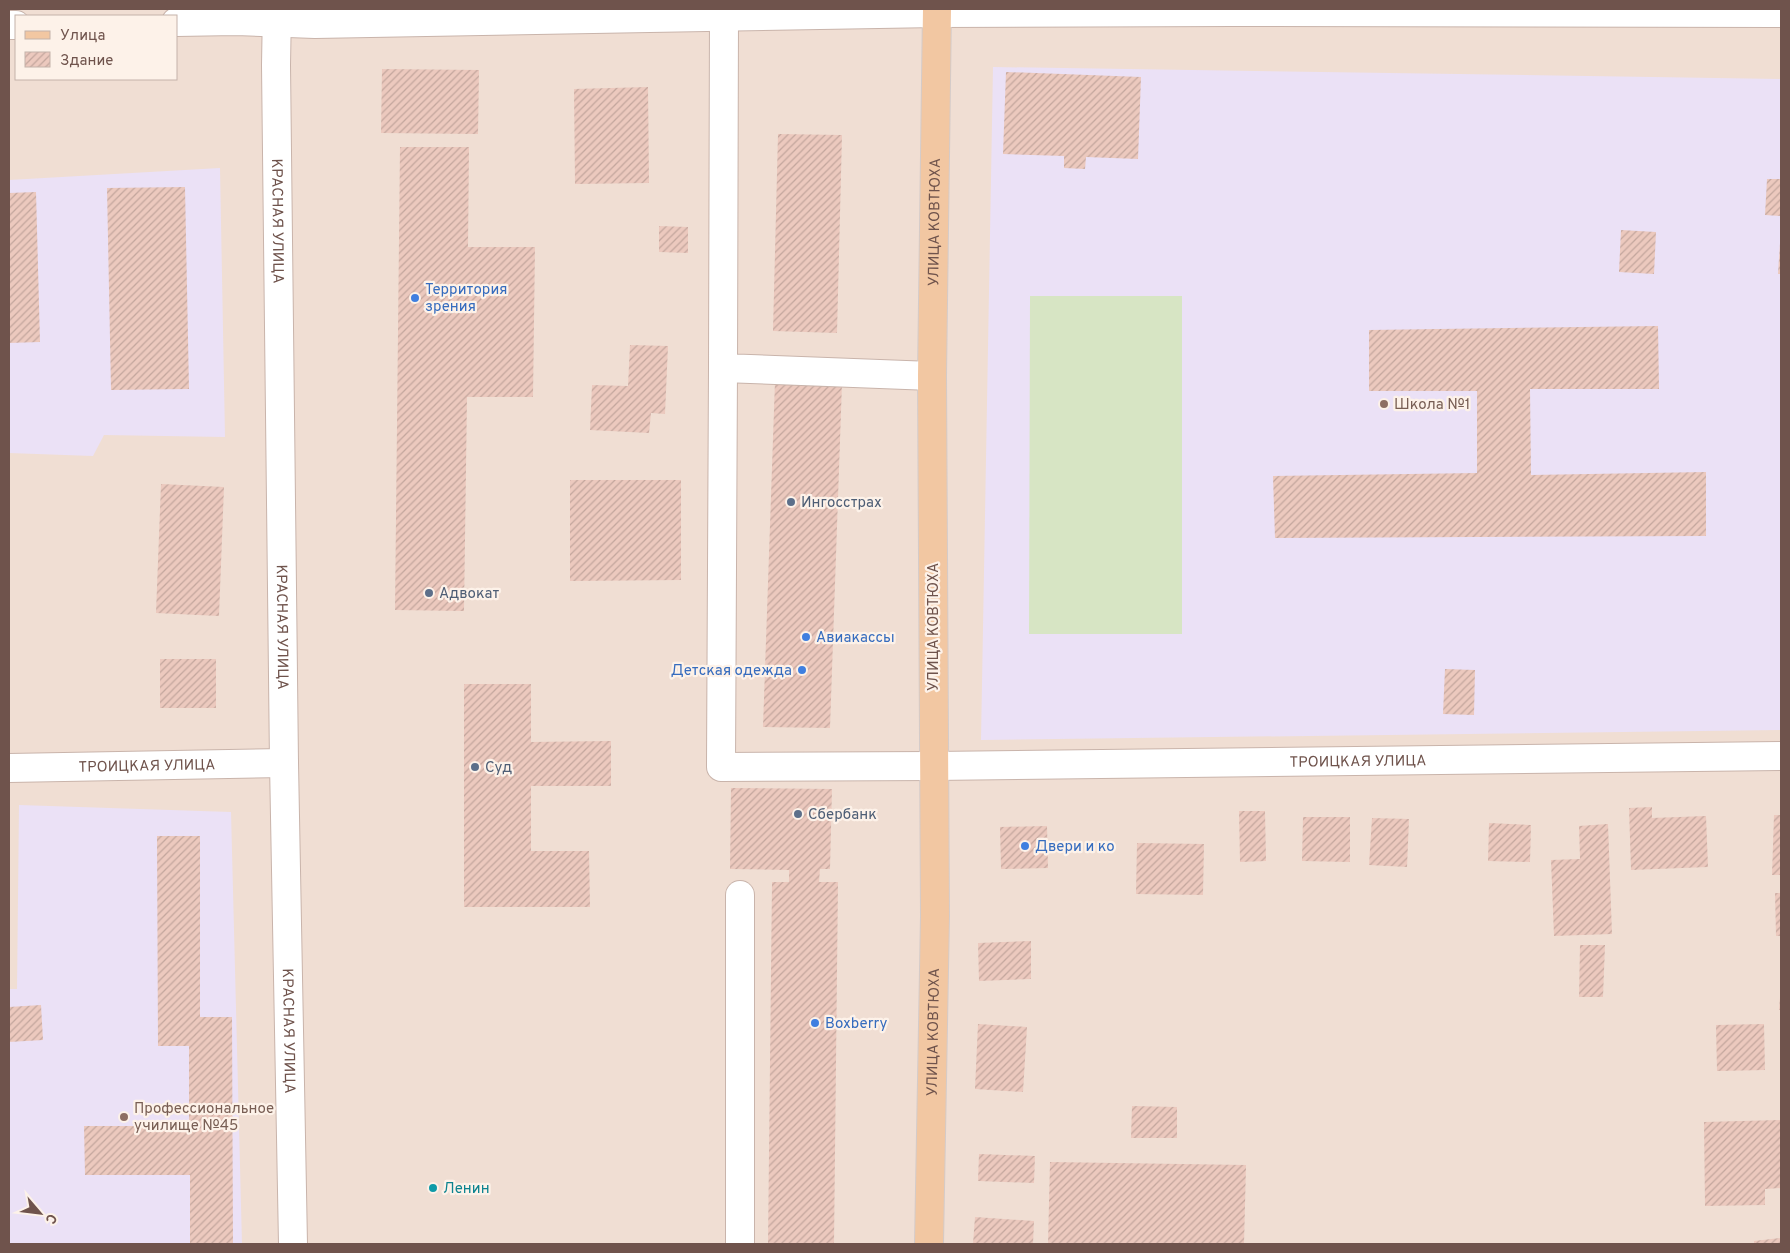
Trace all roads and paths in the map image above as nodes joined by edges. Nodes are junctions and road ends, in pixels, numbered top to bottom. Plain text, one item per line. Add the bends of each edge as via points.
1 (937, 11) edge
2 (589, 13) edge
3 (1781, 13) edge
4 (277, 16) edge
5 (724, 16) junction
6 (178, 22) edge
7 (723, 368) junction
8 (932, 376) junction
9 (1781, 756) edge
10 (284, 762) junction
11 (934, 766) junction
12 (9, 768) edge
13 (740, 895) dead end
14 (293, 1244) edge
15 (740, 1244) edge
16 (929, 1244) edge

1 - 3 street
1 - 5 street
1 - 8 main road, УЛИЦА КОВТЮХА
2 - 4 street
2 - 5 street
4 - 6 street via 236,22
4 - 10 street, КРАСНАЯ УЛИЦА
5 - 7 street
7 - 8 street
7 - 11 street, ТРОИЦКАЯ УЛИЦА via 721,767
8 - 11 main road, УЛИЦА КОВТЮХА
9 - 11 street, ТРОИЦКАЯ УЛИЦА
10 - 12 street, ТРОИЦКАЯ УЛИЦА
10 - 14 street, КРАСНАЯ УЛИЦА
11 - 16 main road, УЛИЦА КОВТЮХА via 935,916
13 - 15 street

